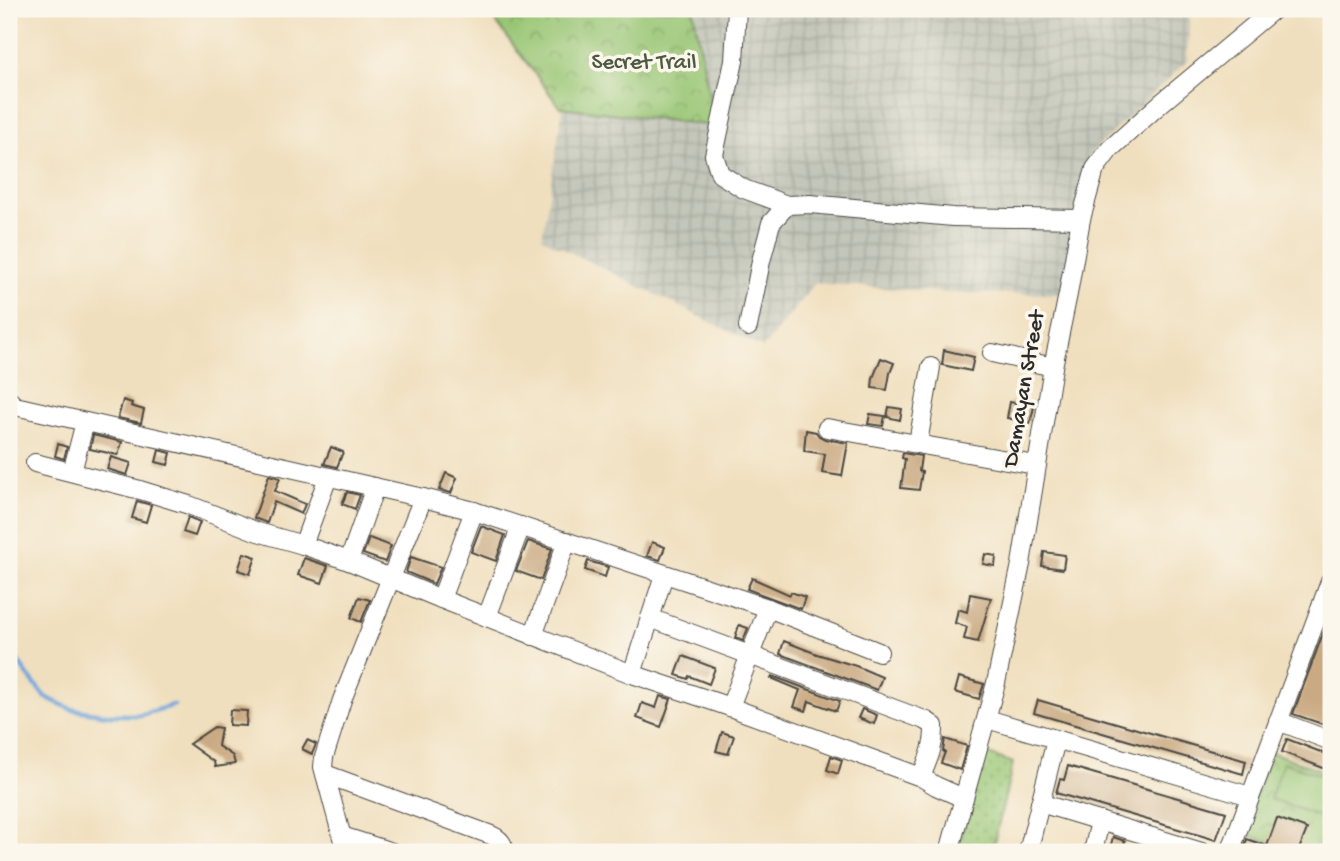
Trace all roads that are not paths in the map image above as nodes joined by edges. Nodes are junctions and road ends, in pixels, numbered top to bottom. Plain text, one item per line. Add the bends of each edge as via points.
1 (737, 9) edge
2 (1274, 9) edge
3 (788, 205) junction
4 (1081, 219) junction
5 (748, 327) dead end
6 (992, 353) dead end
7 (931, 367) dead end
8 (1052, 367) junction
9 (9, 400) edge
10 (85, 422) junction
11 (827, 428) dead end
12 (918, 443) junction
13 (35, 463) dead end
14 (1035, 465) junction
15 (72, 472) junction
16 (328, 477) junction
17 (375, 488) junction
18 (423, 498) junction
19 (474, 511) junction
20 (521, 526) junction
21 (567, 541) junction
22 (303, 545) junction
23 (349, 561) junction
24 (664, 575) junction
25 (390, 578) junction
26 (1331, 579) edge
27 (441, 599) junction
28 (768, 608) junction
29 (488, 617) junction
30 (650, 618) junction
31 (533, 636) junction
32 (879, 652) dead end
33 (751, 655) junction
34 (632, 674) junction
35 (730, 708) junction
36 (987, 719) junction
37 (1278, 721) junction
38 (1056, 740) junction
39 (1331, 741) edge
40 (326, 774) junction
41 (921, 777) junction
42 (1250, 796) junction
43 (963, 798) junction
44 (1040, 803) junction
45 (1100, 821) junction
46 (344, 844) edge
47 (1158, 846) edge
48 (392, 852) edge
49 (505, 852) edge
50 (949, 852) edge
51 (1028, 852) edge
52 (1093, 852) edge
53 (1202, 852) edge
54 (1230, 852) edge

1 - 3 street via 734,61 714,155 720,174 744,189
2 - 4 street, Damayan Street via 1110,149 1095,169
3 - 4 street via 953,217
3 - 5 street via 771,223
4 - 8 street, Damayan Street
6 - 8 street
7 - 12 street
8 - 14 street, Damayan Street
9 - 10 street via 15,406
10 - 15 street
10 - 16 street
11 - 12 street
12 - 14 street
13 - 15 street
14 - 36 street, Damayan Street via 1021,564
15 - 22 street via 189,505
16 - 17 street
16 - 22 street
17 - 18 street
17 - 23 street
18 - 19 street
18 - 25 street
19 - 20 street
19 - 27 street
20 - 21 street
20 - 29 street
21 - 24 street
21 - 31 street
22 - 23 street
23 - 25 street
24 - 28 street
24 - 30 street
25 - 27 street
25 - 40 street via 338,711 324,757
26 - 37 street
27 - 29 street
28 - 32 street
28 - 33 street
29 - 31 street
30 - 33 street
30 - 34 street
31 - 34 street
33 - 35 street
33 - 41 street via 934,726 934,747
34 - 35 street
35 - 41 street
36 - 38 street
36 - 43 street, Damayan Street
37 - 39 street
37 - 42 street
38 - 42 street
38 - 44 street
40 - 46 street
40 - 49 street via 491,835 499,839
41 - 43 street
42 - 54 street
43 - 50 street, Damayan Street
44 - 45 street
44 - 51 street
45 - 47 street
45 - 52 street
46 - 48 street
47 - 53 street

